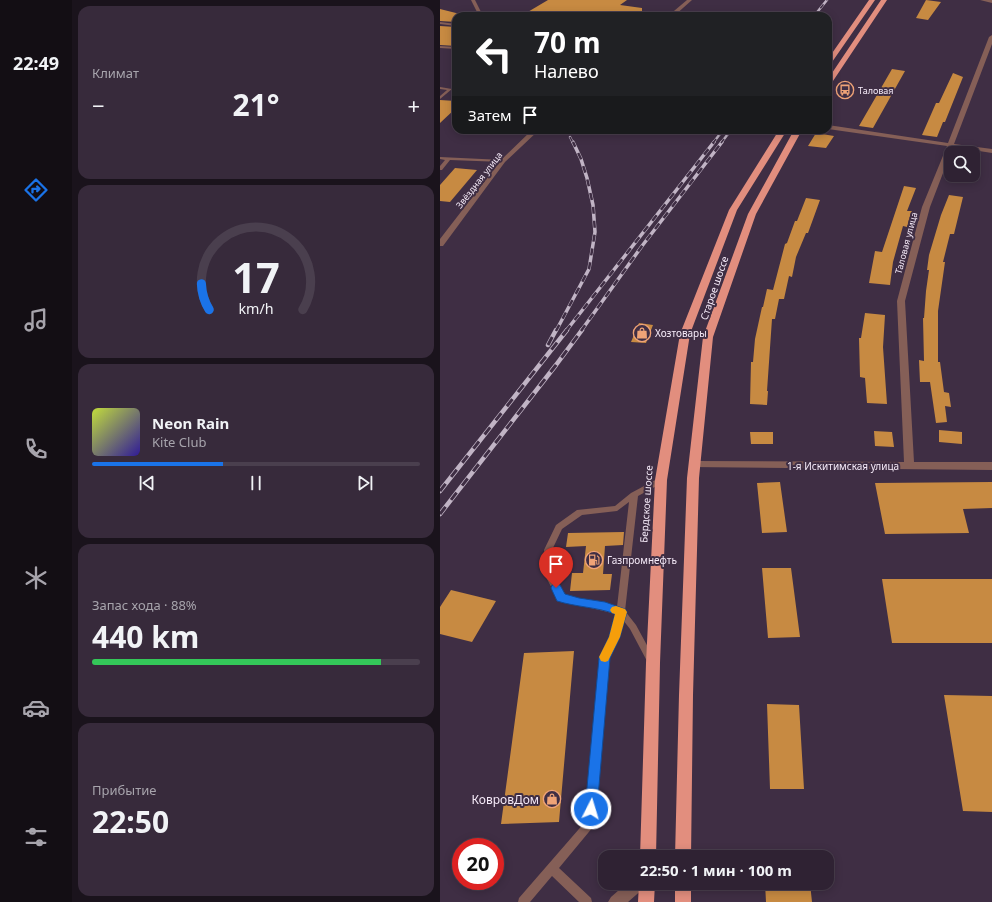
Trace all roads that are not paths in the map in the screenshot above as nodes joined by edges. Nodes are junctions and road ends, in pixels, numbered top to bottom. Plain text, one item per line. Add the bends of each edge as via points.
1 (472, 0) edge
2 (690, 0) edge
3 (872, 0) edge
4 (884, 0) edge
5 (983, 0) edge
6 (992, 1) edge
7 (479, 12) edge
8 (676, 12) edge
9 (440, 23) edge
10 (452, 24) edge
11 (992, 37) edge
12 (440, 47) edge
13 (452, 48) edge
14 (832, 58) edge
15 (832, 78) edge
16 (440, 88) edge
17 (440, 98) edge
18 (832, 128) edge
19 (532, 134) edge
20 (780, 134) edge
21 (796, 134) edge
22 (952, 144) junction
23 (992, 151) edge
24 (440, 158) edge
25 (449, 158) junction
26 (503, 161) junction
27 (440, 169) edge
28 (440, 244) edge
29 (694, 465) junction
30 (909, 466) junction
31 (992, 466) edge
32 (661, 480) junction
33 (634, 495) junction
34 (621, 612) junction
35 (653, 663) junction
36 (648, 850) edge
37 (683, 850) edge
38 (552, 868) junction
39 (631, 890) edge
40 (647, 890) edge
41 (683, 890) edge
42 (523, 902) edge
43 (587, 902) edge
44 (616, 902) edge
45 (646, 902) edge
46 (683, 902) edge

1 - 7 lane
2 - 8 street
3 - 14 highway
4 - 15 highway
5 - 6 street
9 - 10 lane
11 - 22 street, Таловая улица
12 - 13 lane
16 - 17 lane via 450,89
18 - 22 street
19 - 26 street, Звёздная улица
20 - 32 highway, Бердское шоссе via 733,210 685,334
21 - 29 highway, Старое шоссе via 752,214 708,337
22 - 23 street
22 - 30 street, Таловая улица via 926,207 901,301
24 - 25 lane
25 - 26 lane
25 - 27 lane
26 - 28 street, Звёздная улица
29 - 30 street, 1-я Искитимская улица
29 - 37 highway
30 - 31 street, 1-я Искитимская улица
32 - 33 lane
32 - 35 highway, Бердское шоссе
33 - 34 lane
33 - 34 lane via 617,508 580,512 559,527 548,550 551,579 561,598 605,606
34 - 35 lane via 633,627
34 - 38 lane via 614,637 604,658 590,824
35 - 36 highway, Бердское шоссе
38 - 42 lane
38 - 43 lane
39 - 44 street
40 - 45 highway
41 - 46 highway

